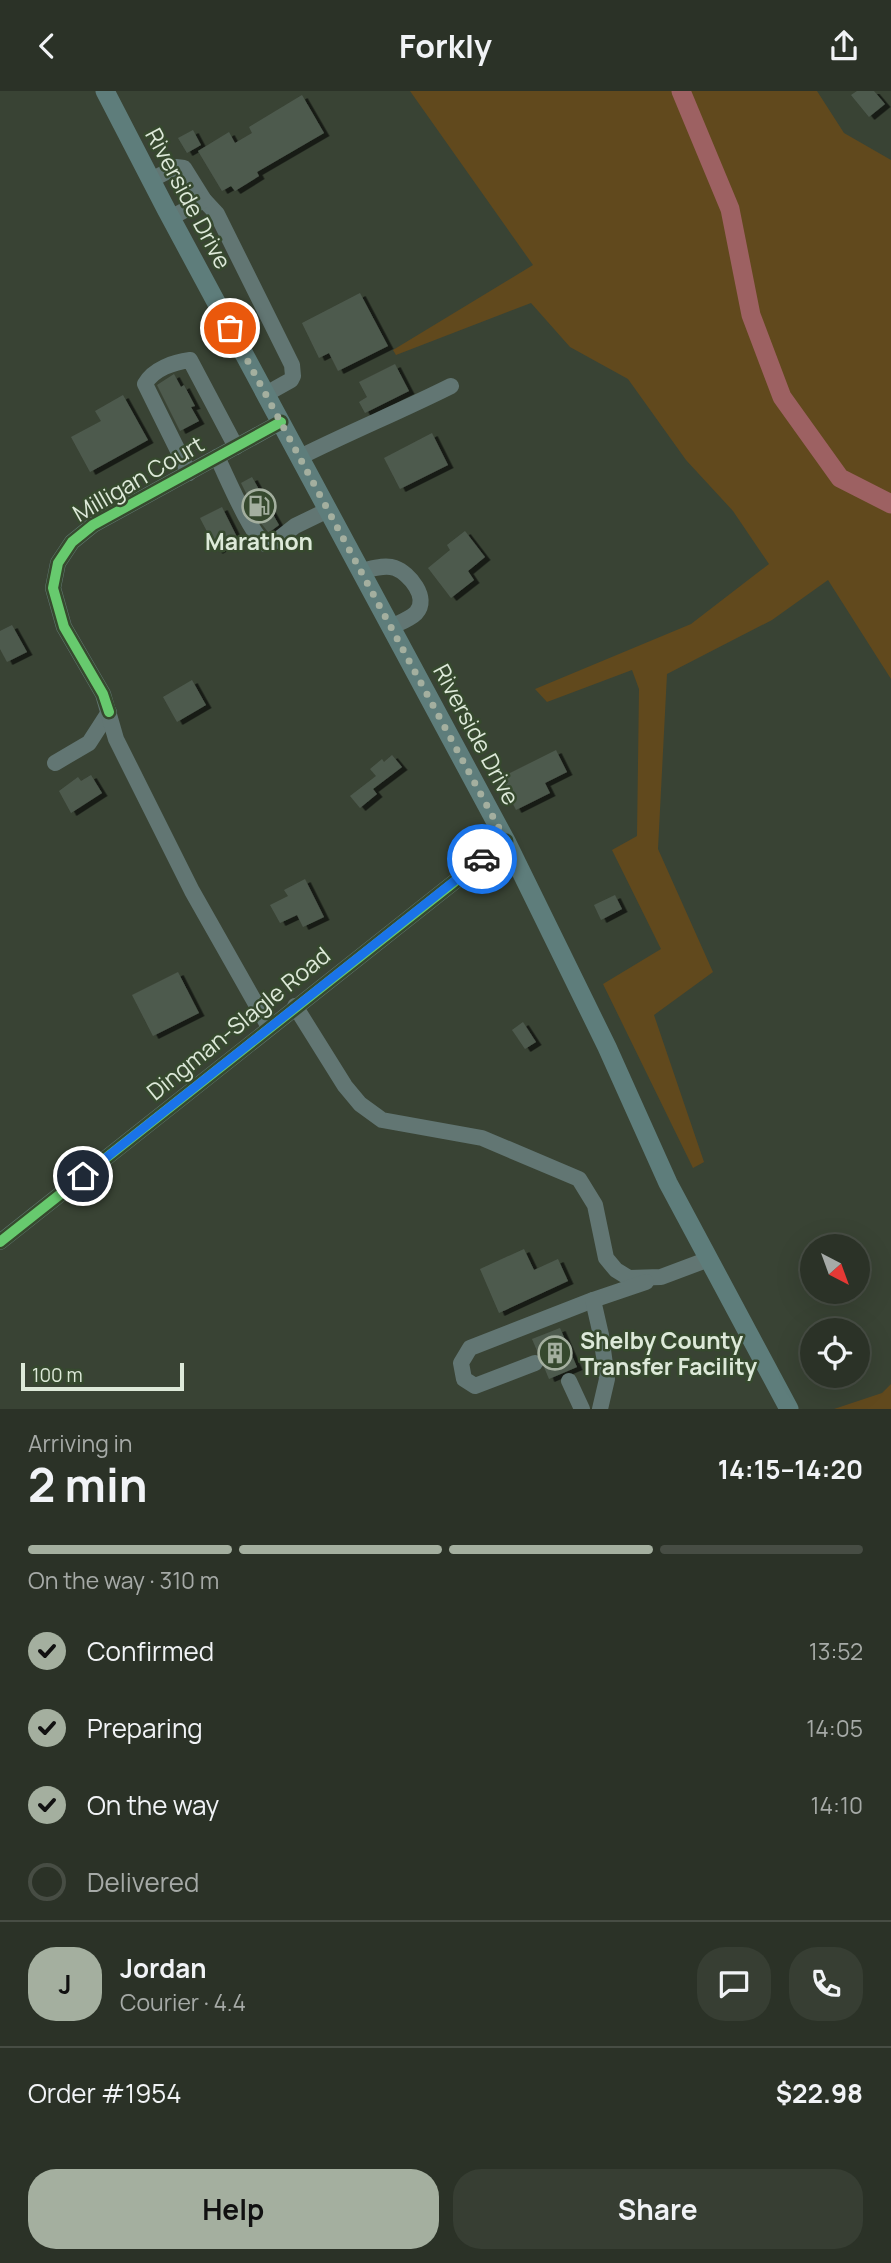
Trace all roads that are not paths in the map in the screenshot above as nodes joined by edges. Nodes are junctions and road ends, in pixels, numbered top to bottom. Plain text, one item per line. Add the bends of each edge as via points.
1 (105, 91) edge
2 (151, 180) junction
3 (204, 199) junction
4 (170, 218) junction
5 (451, 386) dead end
6 (265, 394) junction
7 (281, 422) junction
8 (236, 447) junction
9 (217, 457) junction
10 (299, 457) junction
11 (189, 473) junction
12 (328, 510) junction
13 (361, 571) junction
14 (391, 627) junction
15 (109, 712) junction
16 (55, 763) dead end
17 (506, 841) junction
18 (295, 1006) junction
19 (269, 1027) junction
20 (0, 1242) edge
21 (709, 1259) junction
22 (662, 1277) junction
23 (593, 1300) junction
24 (534, 1363) dead end
25 (569, 1381) dead end
26 (582, 1409) edge
27 (600, 1409) edge
28 (789, 1409) edge

1 - 2 main road, Riverside Drive
2 - 3 street via 180,166
2 - 4 main road, Riverside Drive
3 - 4 street
3 - 6 street via 217,214 292,365 291,380
4 - 6 main road, Riverside Drive
5 - 10 street
6 - 7 main road, Riverside Drive
7 - 8 street, Milligan Court
7 - 10 main road, Riverside Drive
8 - 9 street, Milligan Court
8 - 11 street via 190,360 159,370 145,384
9 - 11 street, Milligan Court
9 - 12 street via 265,544
10 - 12 main road, Riverside Drive
11 - 15 street, Milligan Court via 93,525 72,542 58,563 53,588 64,627
12 - 13 main road, Riverside Drive
13 - 14 main road, Riverside Drive
13 - 14 street via 395,568 421,594 415,613
14 - 17 main road, Riverside Drive
15 - 16 street via 89,743
15 - 19 street, Milligan Court via 116,739 192,891
17 - 18 street, Dingman-Slagle Road
17 - 21 main road, Riverside Drive via 668,1183
18 - 19 street, Dingman-Slagle Road
18 - 22 street via 360,1104 382,1120 482,1138 579,1179 594,1205 606,1258 616,1270 629,1277
19 - 20 street, Dingman-Slagle Road
21 - 22 street
21 - 28 main road, Riverside Drive
22 - 23 street
23 - 24 street via 470,1348 461,1363 464,1379 475,1386
23 - 27 street via 607,1378
25 - 26 street

